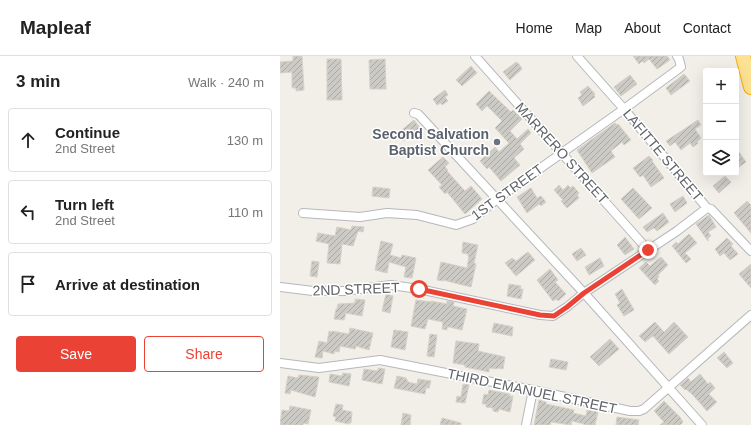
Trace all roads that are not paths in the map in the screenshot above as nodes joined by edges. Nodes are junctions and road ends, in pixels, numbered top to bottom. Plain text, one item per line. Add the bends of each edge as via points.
1 (475, 56) edge
2 (577, 56) edge
3 (676, 56) edge
4 (743, 56) edge
5 (747, 56) edge
6 (751, 65) edge
7 (751, 88) edge
8 (624, 109) junction
9 (414, 113) dead end
10 (562, 153) junction
11 (497, 199) junction
12 (707, 208) junction
13 (304, 213) dead end
14 (648, 250) junction
15 (751, 251) edge
16 (280, 288) edge
17 (584, 293) junction
18 (751, 314) edge
19 (280, 363) edge
20 (668, 387) junction
21 (533, 390) junction
22 (526, 425) edge
23 (702, 425) edge

1 - 10 street, MARRERO STREET
2 - 8 street, LAFITTE STREET
3 - 8 street, 1ST STREET via 682,67
4 - 7 highway
5 - 6 highway
8 - 10 street, 1ST STREET
8 - 12 street, LAFITTE STREET
9 - 11 street via 418,114
10 - 11 street, 1ST STREET
10 - 14 street, MARRERO STREET
11 - 13 street, 1ST STREET via 473,219 456,225 417,215 387,213 360,217
11 - 17 street
12 - 14 street, 2ND STREET
12 - 15 street, LAFITTE STREET via 711,209
14 - 17 street, 2ND STREET
16 - 17 street, 2ND STREET via 344,291 391,285 554,316
17 - 20 street
18 - 20 street, THIRD EMANUEL STREET
19 - 21 street, THIRD EMANUEL STREET via 319,368 380,360
20 - 21 street, THIRD EMANUEL STREET via 639,411
20 - 23 street
21 - 22 street

